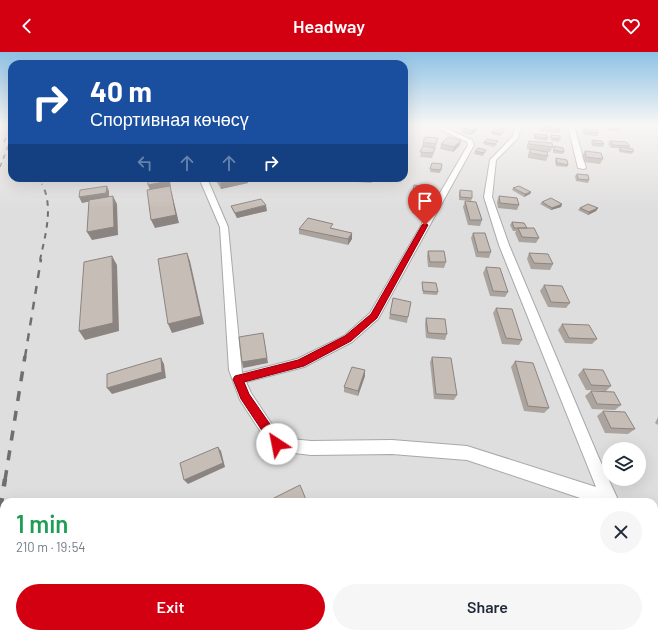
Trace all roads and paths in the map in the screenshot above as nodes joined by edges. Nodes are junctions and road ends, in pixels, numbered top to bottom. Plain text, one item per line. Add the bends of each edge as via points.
1 (466, 153) edge
2 (500, 153) edge
3 (578, 153) edge
4 (582, 168) dead end
5 (205, 182) edge
6 (238, 379) junction
7 (602, 498) edge
8 (610, 498) edge

1 - 6 street via 374,316 348,339 300,363
2 - 8 street via 493,160 488,197 504,245
3 - 4 street
5 - 6 street via 224,227 235,370
6 - 7 street via 245,396 277,444 312,448 392,447 467,453

